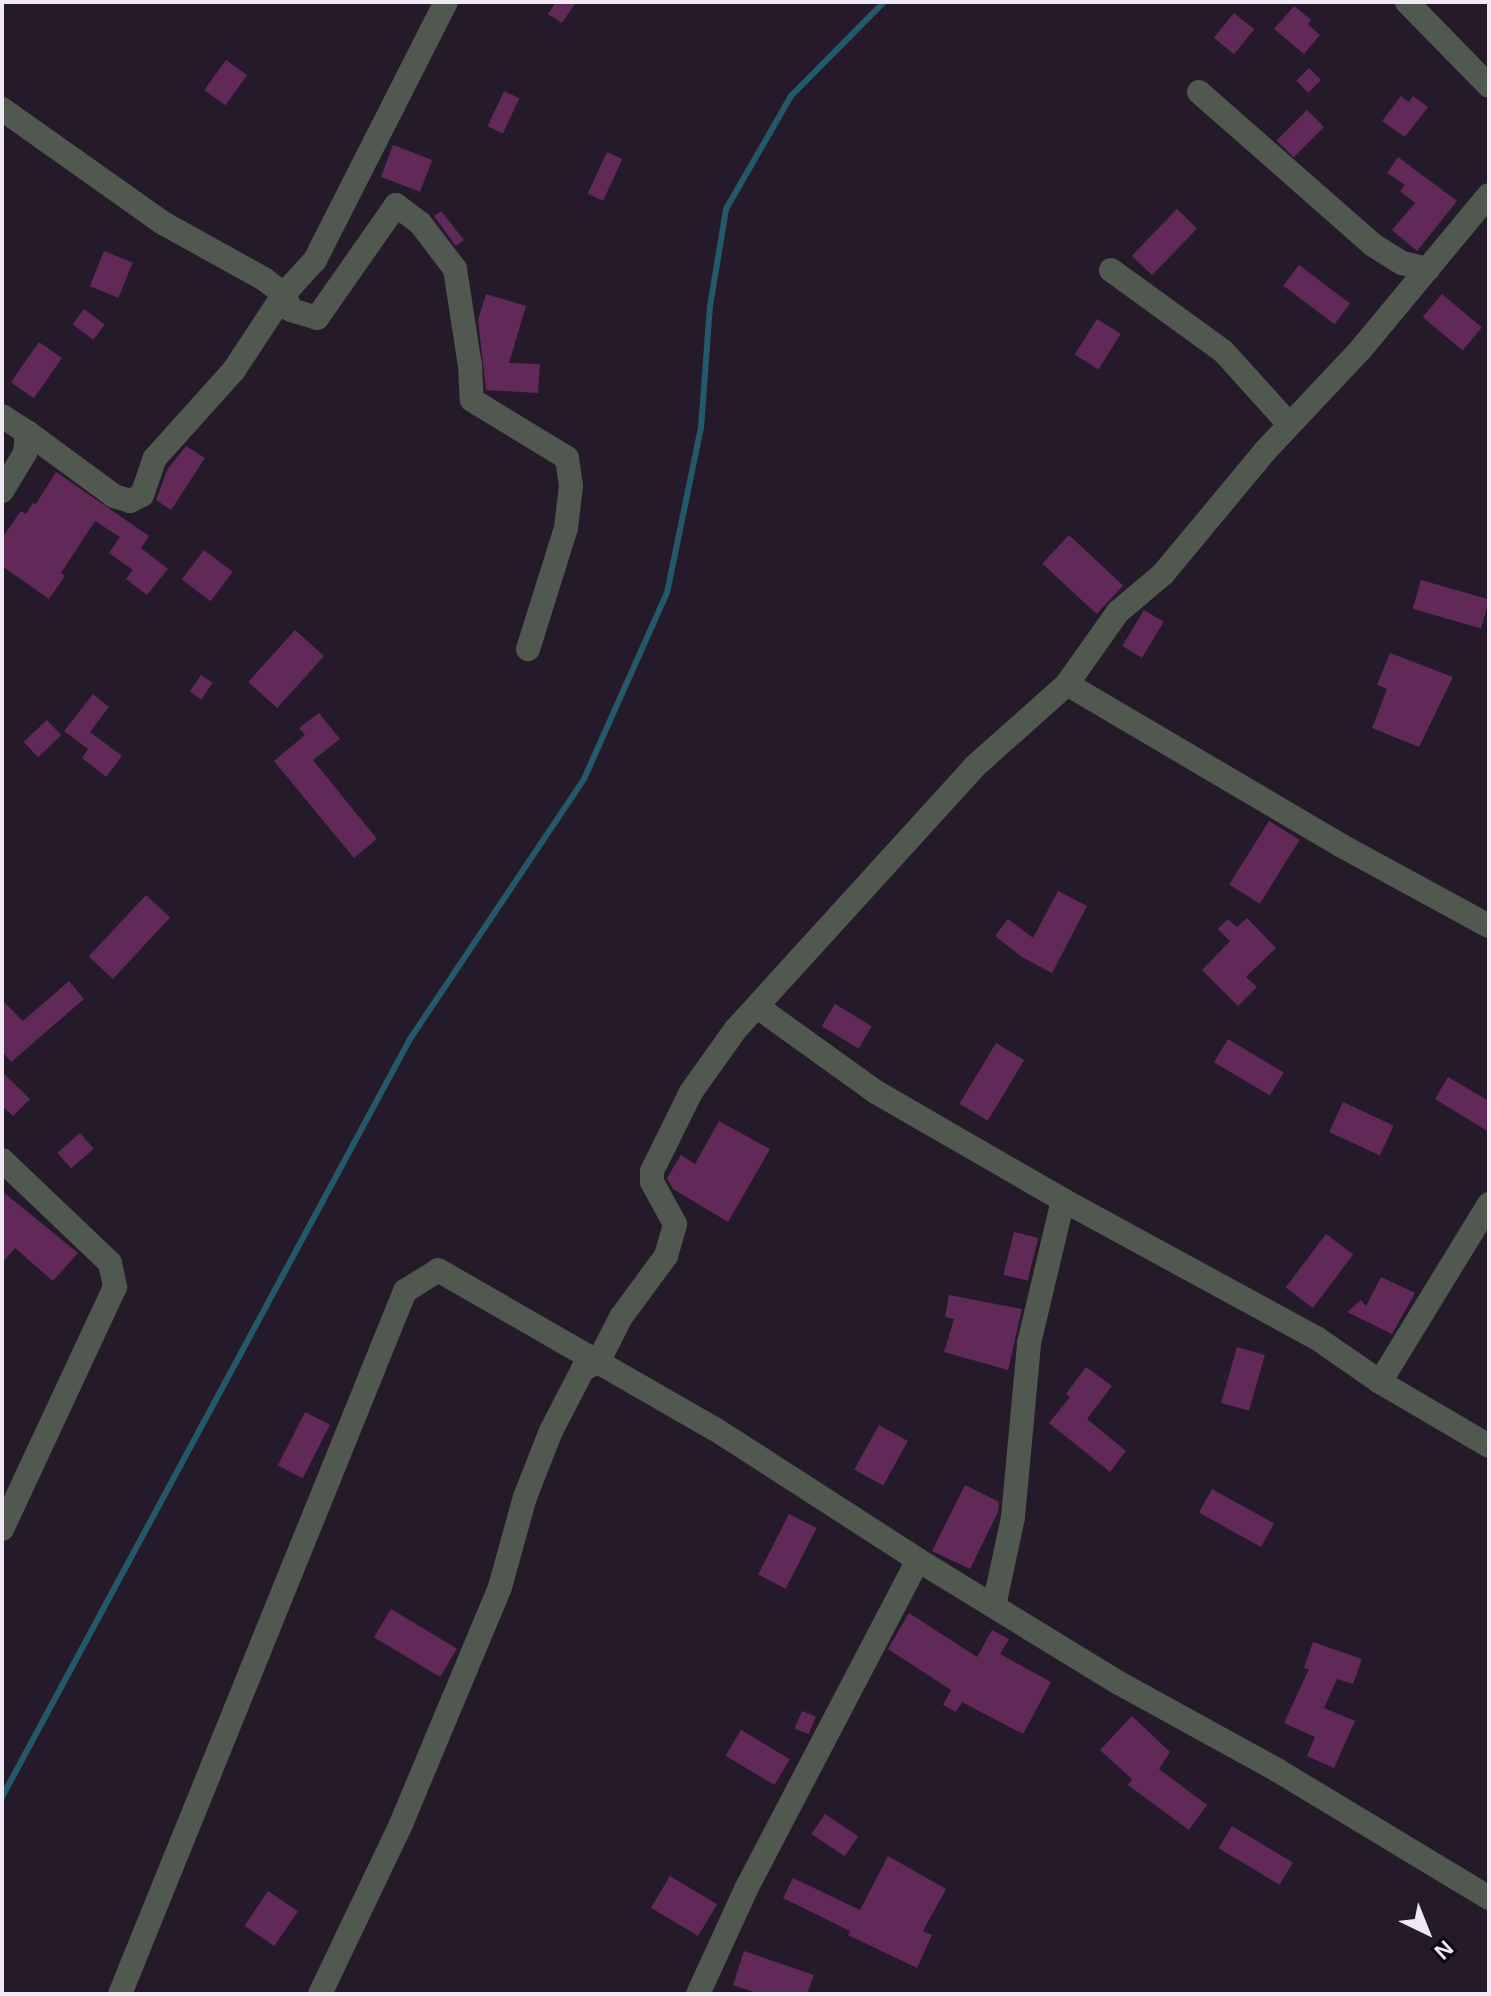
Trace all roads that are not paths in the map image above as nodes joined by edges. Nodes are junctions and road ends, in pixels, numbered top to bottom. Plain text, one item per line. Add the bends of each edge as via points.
1 (446, 2) edge
2 (1407, 2) edge
3 (1489, 86) edge
4 (1199, 92) dead end
5 (2, 109) edge
6 (1489, 195) edge
7 (1428, 269) junction
8 (1111, 270) dead end
9 (284, 294) junction
10 (2, 416) edge
11 (1289, 424) junction
12 (27, 432) junction
13 (2, 491) edge
14 (528, 649) dead end
15 (1067, 684) junction
16 (1489, 926) edge
17 (759, 1008) junction
18 (2, 1160) edge
19 (1063, 1200) junction
20 (1489, 1204) edge
21 (598, 1362) junction
22 (1380, 1382) junction
23 (1489, 1446) edge
24 (2, 1529) edge
25 (918, 1560) junction
26 (994, 1606) junction
27 (1489, 1898) edge
28 (120, 1994) edge
29 (320, 1994) edge
30 (698, 1994) edge

1 - 9 street via 321,250 307,273
2 - 3 street
4 - 7 street via 1373,245 1402,263
5 - 9 street via 163,223
6 - 7 street
7 - 11 street
8 - 11 street via 1223,351
9 - 12 street via 234,370 155,458 142,495 130,501 114,496
9 - 14 street via 291,310 317,318 396,205 420,223 455,269 472,400 567,458 571,486 566,528
10 - 12 street
11 - 15 street via 1163,574 1118,612
12 - 13 street via 25,453
15 - 16 street
15 - 17 street via 974,767
17 - 19 street via 876,1092
17 - 21 street via 714,1057 665,1140 652,1182 676,1232
18 - 24 street via 110,1263 115,1287
19 - 22 street via 1318,1339
19 - 26 street via 1029,1343 1013,1517
20 - 22 street
21 - 25 street via 776,1466
21 - 28 street via 438,1270 405,1291
21 - 29 street via 583,1369 551,1431 525,1497 500,1587 401,1824
22 - 23 street
25 - 26 street
25 - 30 street via 746,1889
26 - 27 street

